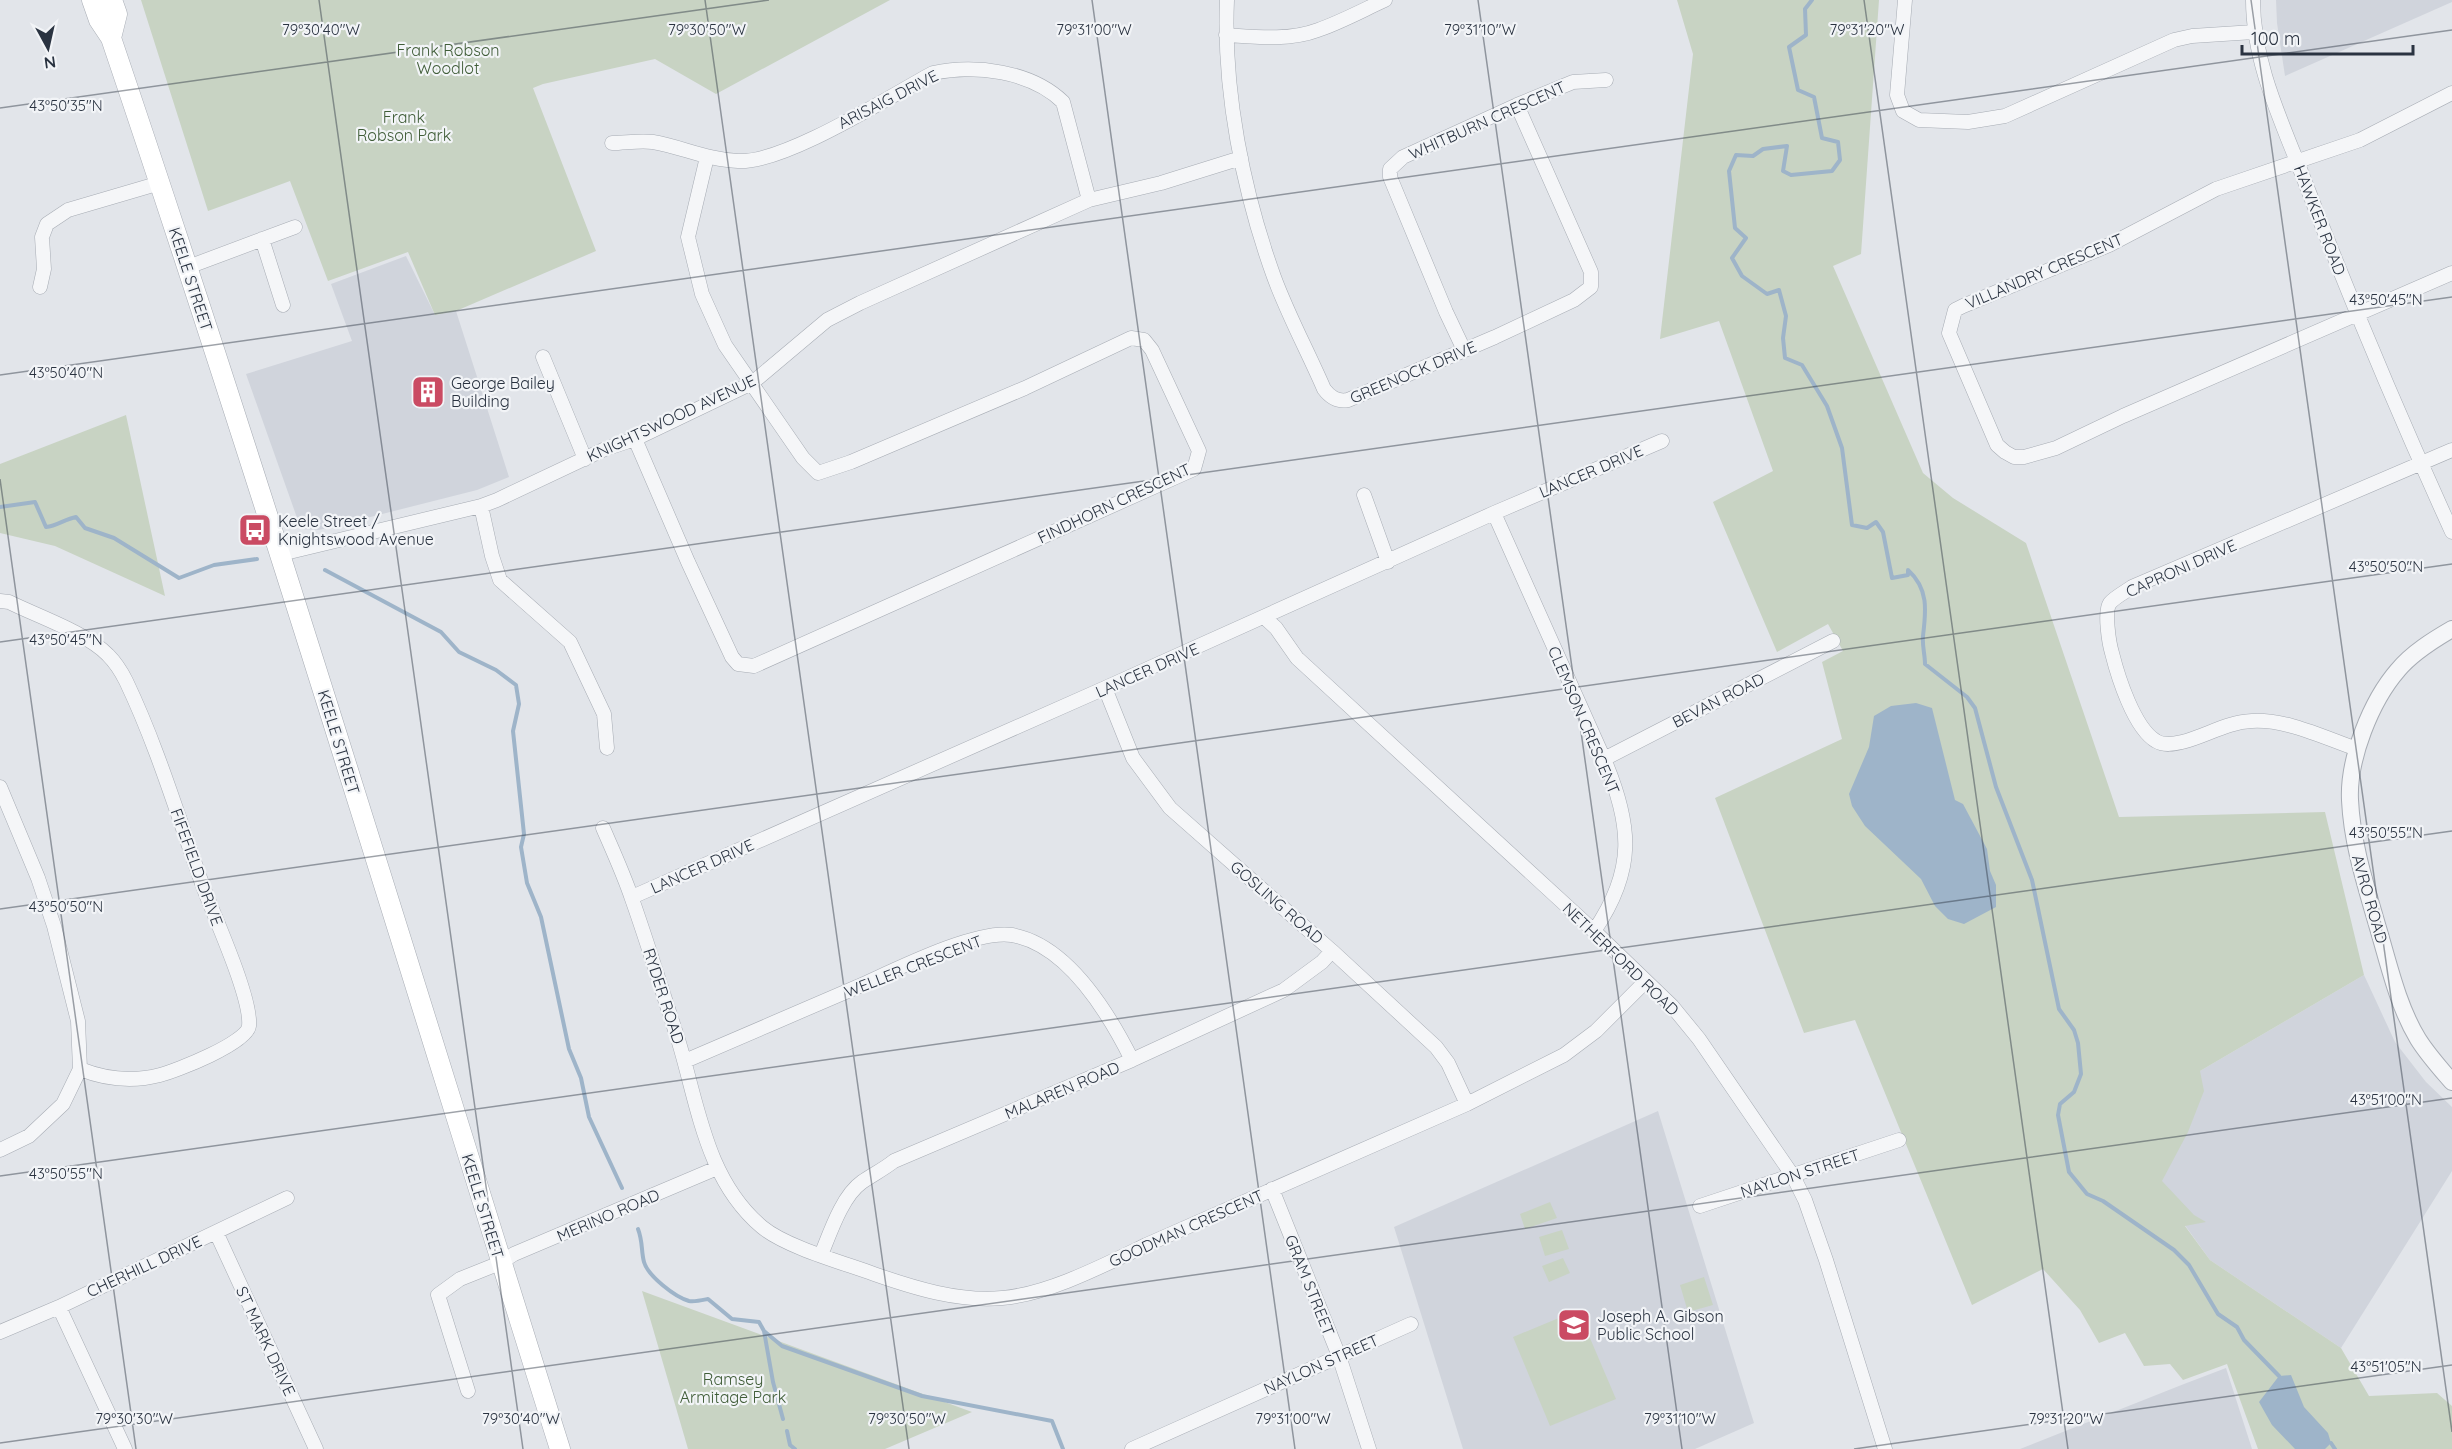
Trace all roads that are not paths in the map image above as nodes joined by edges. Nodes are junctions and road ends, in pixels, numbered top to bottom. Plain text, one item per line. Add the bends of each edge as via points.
1 (92, 0) edge
2 (112, 0) edge
3 (1227, 0) edge
4 (1385, 0) edge
5 (1905, 0) edge
6 (2253, 0) edge
7 (2254, 32) junction
8 (1226, 35) junction
9 (111, 38) junction
10 (1606, 80) dead end
11 (2452, 93) edge
12 (1517, 105) junction
13 (612, 143) dead end
14 (707, 157) junction
15 (1240, 158) junction
16 (2297, 161) junction
17 (160, 183) junction
18 (1089, 200) junction
19 (295, 228) dead end
20 (262, 239) junction
21 (188, 267) junction
22 (2452, 273) edge
23 (40, 287) dead end
24 (283, 305) dead end
25 (2356, 315) junction
26 (1464, 350) junction
27 (543, 357) dead end
28 (752, 383) junction
29 (635, 439) junction
30 (1662, 441) dead end
31 (2452, 450) edge
32 (585, 459) junction
33 (2421, 464) junction
34 (1364, 495) dead end
35 (481, 506) junction
36 (1494, 513) junction
37 (2452, 532) edge
38 (281, 554) junction
39 (1389, 562) junction
40 (0, 601) edge
41 (1264, 617) junction
42 (2452, 629) edge
43 (1833, 641) dead end
44 (1105, 688) junction
45 (607, 748) dead end
46 (2357, 749) junction
47 (1604, 759) junction
48 (0, 787) edge
49 (603, 828) dead end
50 (632, 897) junction
51 (1594, 931) junction
52 (1332, 951) junction
53 (1645, 982) junction
54 (1132, 1060) junction
55 (685, 1061) junction
56 (80, 1069) junction
57 (2452, 1082) edge
58 (1467, 1104) junction
59 (1899, 1140) dead end
60 (0, 1150) edge
61 (717, 1168) junction
62 (1793, 1176) junction
63 (1272, 1189) junction
64 (287, 1198) dead end
65 (1700, 1206) dead end
66 (216, 1232) junction
67 (821, 1255) junction
68 (500, 1263) junction
69 (59, 1306) junction
70 (1411, 1324) dead end
71 (0, 1332) edge
72 (1339, 1356) junction
73 (468, 1390) dead end
74 (1164, 1442) edge
75 (557, 1448) edge
76 (125, 1449) edge
77 (316, 1449) edge
78 (1132, 1449) edge
79 (1369, 1449) edge
80 (1885, 1449) edge

1 - 9 main road, KEELE STREET
2 - 9 main road, KEELE STREET via 117,14
3 - 8 street, GREENOCK DRIVE
4 - 8 street via 1317,31 1264,37
5 - 7 street via 1897,95 1903,111 1919,120 1968,122 2005,116 2174,40
6 - 7 street, HAWKER ROAD
7 - 16 street, HAWKER ROAD via 2258,56
8 - 15 street, GREENOCK DRIVE
9 - 17 main road, KEELE STREET
10 - 12 street, WHITBURN CRESCENT via 1573,82
11 - 16 street, VILLANDRY CRESCENT via 2360,140
12 - 26 street, WHITBURN CRESCENT via 1403,157 1390,169 1390,177
12 - 26 street, GREENOCK DRIVE via 1591,272 1591,287 1574,300
13 - 14 street, ARISAIG DRIVE via 652,142
14 - 18 street, ARISAIG DRIVE via 741,162 771,156 807,141 933,73 974,68 1031,83 1063,102
14 - 28 street via 688,237 693,264 720,336
15 - 18 street, KNIGHTSWOOD AVENUE
15 - 26 street, GREENOCK DRIVE via 1274,276 1330,397 1348,400
16 - 25 street, HAWKER ROAD
16 - 25 street, VILLANDRY CRESCENT via 2216,189 2109,245 1963,306 1955,310 1949,333 1997,445 2005,453 2024,457 2056,448
17 - 21 main road, KEELE STREET
17 - 23 street via 68,210 47,224 42,237 44,269
18 - 28 street, KNIGHTSWOOD AVENUE via 827,320
19 - 20 street
20 - 21 street
20 - 24 street
21 - 38 main road, KEELE STREET
22 - 25 street, VILLANDRY CRESCENT
25 - 33 street, HAWKER ROAD
27 - 32 street
28 - 29 street, KNIGHTSWOOD AVENUE
28 - 29 street, FINDHORN CRESCENT via 803,458 818,473 1025,388 1131,338 1144,340 1189,426 1199,451 1198,460 1194,469 754,666 738,664 732,657
29 - 32 street, KNIGHTSWOOD AVENUE
30 - 36 street, LANCER DRIVE
31 - 33 street, CAPRONI DRIVE
32 - 35 street, KNIGHTSWOOD AVENUE
33 - 37 street, HAWKER ROAD
33 - 46 street, CAPRONI DRIVE via 2132,587 2107,611 2116,670 2133,711 2158,743 2170,745 2235,723 2254,721 2278,723
34 - 39 street
35 - 38 street, KNIGHTSWOOD AVENUE
35 - 45 street via 500,580 570,642 604,714
36 - 39 street, LANCER DRIVE
36 - 47 street, CLEMSON CRESCENT
38 - 68 main road, KEELE STREET
39 - 41 street, LANCER DRIVE
40 - 56 street, FIFEFIELD DRIVE via 94,643 109,655 125,679 158,758 238,978 248,1016 246,1034 234,1044 160,1075 100,1077
41 - 44 street, LANCER DRIVE
41 - 51 street, NETHERFORD ROAD via 1297,658 1330,690
42 - 46 street, AVRO ROAD via 2399,668 2374,706
43 - 47 street, BEVAN ROAD
44 - 50 street, LANCER DRIVE
44 - 52 street, GOSLING ROAD via 1133,758 1165,803
46 - 57 street, AVRO ROAD via 2349,799 2359,865 2402,1006 2429,1056
47 - 51 street, CLEMSON CRESCENT via 1614,782 1626,842 1623,872 1613,901
48 - 56 street via 54,926 78,1021
49 - 50 street, RYDER ROAD
50 - 55 street, RYDER ROAD
51 - 53 street, NETHERFORD ROAD
52 - 54 street, MALAREN ROAD via 1284,990
52 - 58 street, GOSLING ROAD via 1436,1047
53 - 58 street, GOODMAN CRESCENT via 1572,1051
53 - 62 street, NETHERFORD ROAD via 1672,1006 1699,1039
54 - 55 street, WELLER CRESCENT via 1101,1003 1071,971 1042,947 1011,935 984,938 932,955
54 - 67 street, MALAREN ROAD via 894,1161 856,1188 834,1222
55 - 61 street, RYDER ROAD
56 - 60 street via 63,1104 29,1136
58 - 63 street, GOODMAN CRESCENT
59 - 62 street, NAYLON STREET
61 - 67 street, GOODMAN CRESCENT via 741,1206 764,1229
61 - 68 street, MERINO ROAD
62 - 65 street, NAYLON STREET
62 - 80 street, NETHERFORD ROAD via 1826,1260
63 - 67 street, GOODMAN CRESCENT via 1095,1270 1002,1298 930,1292
63 - 72 street, GRAM STREET
64 - 66 street, CHERHILL DRIVE
66 - 69 street, CHERHILL DRIVE
66 - 77 street, ST MARK DRIVE
68 - 73 street, MERINO ROAD via 460,1279 438,1295
68 - 75 main road, KEELE STREET
69 - 71 street, CHERHILL DRIVE
69 - 76 street
70 - 72 street, NAYLON STREET
72 - 74 street, NAYLON STREET
72 - 79 street, GRAM STREET
74 - 78 street, NAYLON STREET

